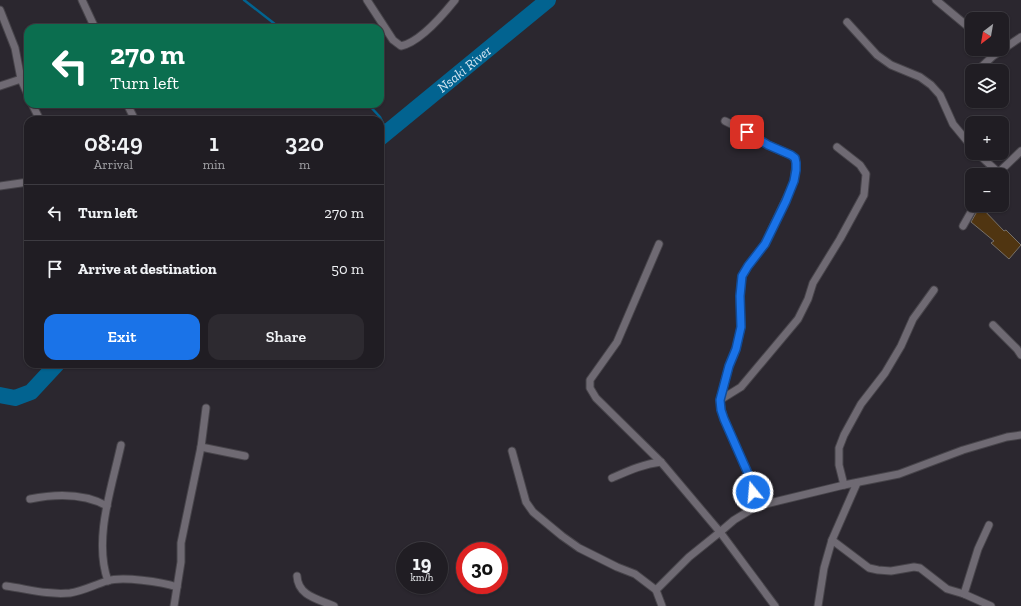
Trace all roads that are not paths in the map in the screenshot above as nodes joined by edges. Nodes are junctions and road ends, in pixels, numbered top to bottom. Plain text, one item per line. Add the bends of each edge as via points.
1 (82, 0) edge
2 (366, 0) edge
3 (455, 0) edge
4 (936, 0) edge
5 (0, 10) edge
6 (847, 22) dead end
7 (93, 24) edge
8 (383, 24) edge
9 (965, 24) edge
10 (384, 26) edge
11 (1021, 37) edge
12 (1009, 43) edge
13 (989, 56) edge
14 (983, 64) edge
15 (21, 79) junction
16 (0, 86) edge
17 (24, 86) edge
18 (725, 121) dead end
19 (965, 138) edge
20 (837, 147) dead end
21 (1021, 151) edge
22 (984, 160) edge
23 (992, 168) edge
24 (1002, 168) edge
25 (24, 183) edge
26 (0, 186) edge
27 (971, 212) edge
28 (963, 226) dead end
29 (659, 244) dead end
30 (934, 290) dead end
31 (993, 325) dead end
32 (1021, 355) edge
33 (720, 400) junction
34 (206, 408) dead end
35 (1021, 435) edge
36 (121, 445) dead end
37 (201, 447) junction
38 (512, 451) dead end
39 (245, 456) dead end
40 (661, 462) junction
41 (612, 478) dead end
42 (857, 483) junction
43 (844, 485) junction
44 (30, 499) dead end
45 (107, 506) junction
46 (757, 506) junction
47 (989, 525) dead end
48 (720, 532) junction
49 (832, 540) junction
50 (297, 576) dead end
51 (108, 581) junction
52 (6, 586) dead end
53 (177, 587) junction
54 (656, 590) junction
55 (964, 594) junction
56 (174, 606) edge
57 (334, 606) edge
58 (662, 606) edge
59 (775, 606) edge
60 (818, 606) edge
61 (991, 606) edge

1 - 7 street
2 - 8 street
3 - 10 street via 408,45 401,46
4 - 9 street
5 - 15 street via 15,48
6 - 19 street via 877,55 931,85 940,95 954,124
11 - 12 street
13 - 14 street
15 - 16 street
15 - 17 street
18 - 33 street via 791,155 796,163 794,181 765,244 742,276 741,327
20 - 33 street via 860,165 866,174 864,195 814,284 798,319 741,387
21 - 24 street
22 - 23 street
25 - 26 street
27 - 28 street
29 - 40 street via 617,342 590,380 590,388 596,398
30 - 43 street via 916,314 885,373 861,404 844,435 839,448 839,465
31 - 32 street
33 - 46 street via 724,419 750,478
34 - 37 street
35 - 42 street via 963,450 899,474
36 - 45 street
37 - 39 street
37 - 53 street via 181,543
38 - 54 street via 526,502 533,512 579,548 635,574
40 - 41 street via 634,468
40 - 48 street
42 - 43 street
42 - 49 street
43 - 46 street
44 - 45 street via 82,497
45 - 51 street via 102,557
46 - 48 street
47 - 55 street via 978,549
48 - 54 street via 689,557
48 - 59 street
49 - 55 street via 869,568 891,571 920,568 947,589
49 - 60 street via 824,568
50 - 57 street via 298,583 306,594
51 - 52 street via 81,591 57,594
51 - 53 street via 155,582
53 - 56 street
54 - 58 street
55 - 61 street

